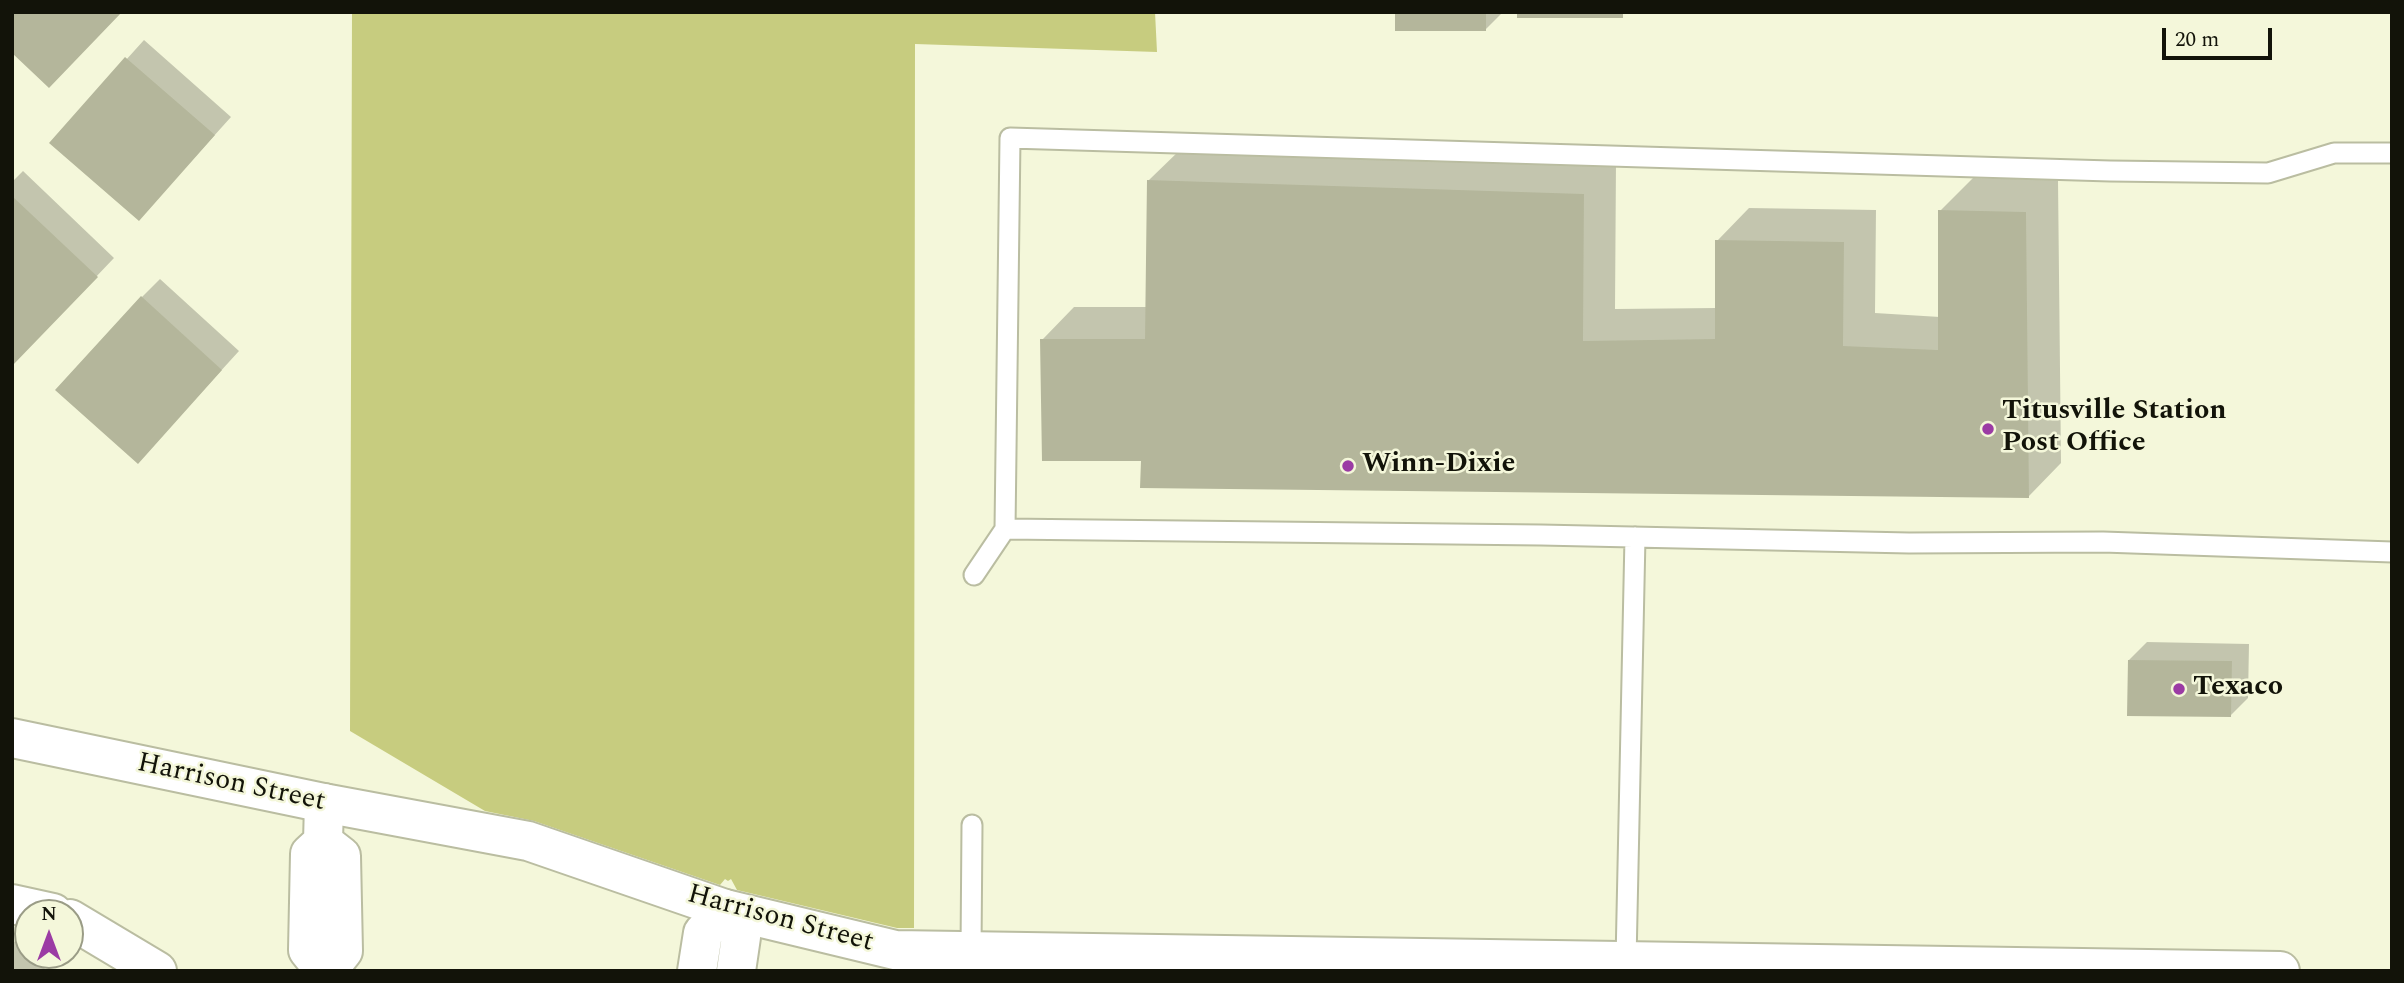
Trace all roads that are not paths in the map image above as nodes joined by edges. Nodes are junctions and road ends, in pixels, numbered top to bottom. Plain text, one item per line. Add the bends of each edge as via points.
1 (2392, 153) edge
2 (1005, 529) junction
3 (1634, 537) junction
4 (2392, 552) edge
5 (974, 575) dead end
6 (12, 738) edge
7 (324, 803) junction
8 (972, 825) dead end
9 (725, 909) junction
10 (84, 927) edge
11 (971, 950) junction
12 (1626, 961) junction
13 (1824, 967) edge
14 (157, 971) edge
15 (326, 971) edge
16 (697, 971) edge
17 (736, 971) edge
18 (2280, 971) edge

1 - 2 lane via 2334,153 2268,173 1010,138
2 - 3 lane
2 - 5 lane
3 - 4 lane via 1909,544 2103,542
3 - 12 lane
6 - 7 street, Harrison Street
7 - 9 street, Harrison Street via 528,841
7 - 15 street via 323,842 310,855 308,950
8 - 11 lane
9 - 11 street, Harrison Street via 895,950
9 - 16 street via 703,933
9 - 17 street via 741,937
10 - 14 street
11 - 12 street, Harrison Street
12 - 13 street, Harrison Street
13 - 18 street, Harrison Street

